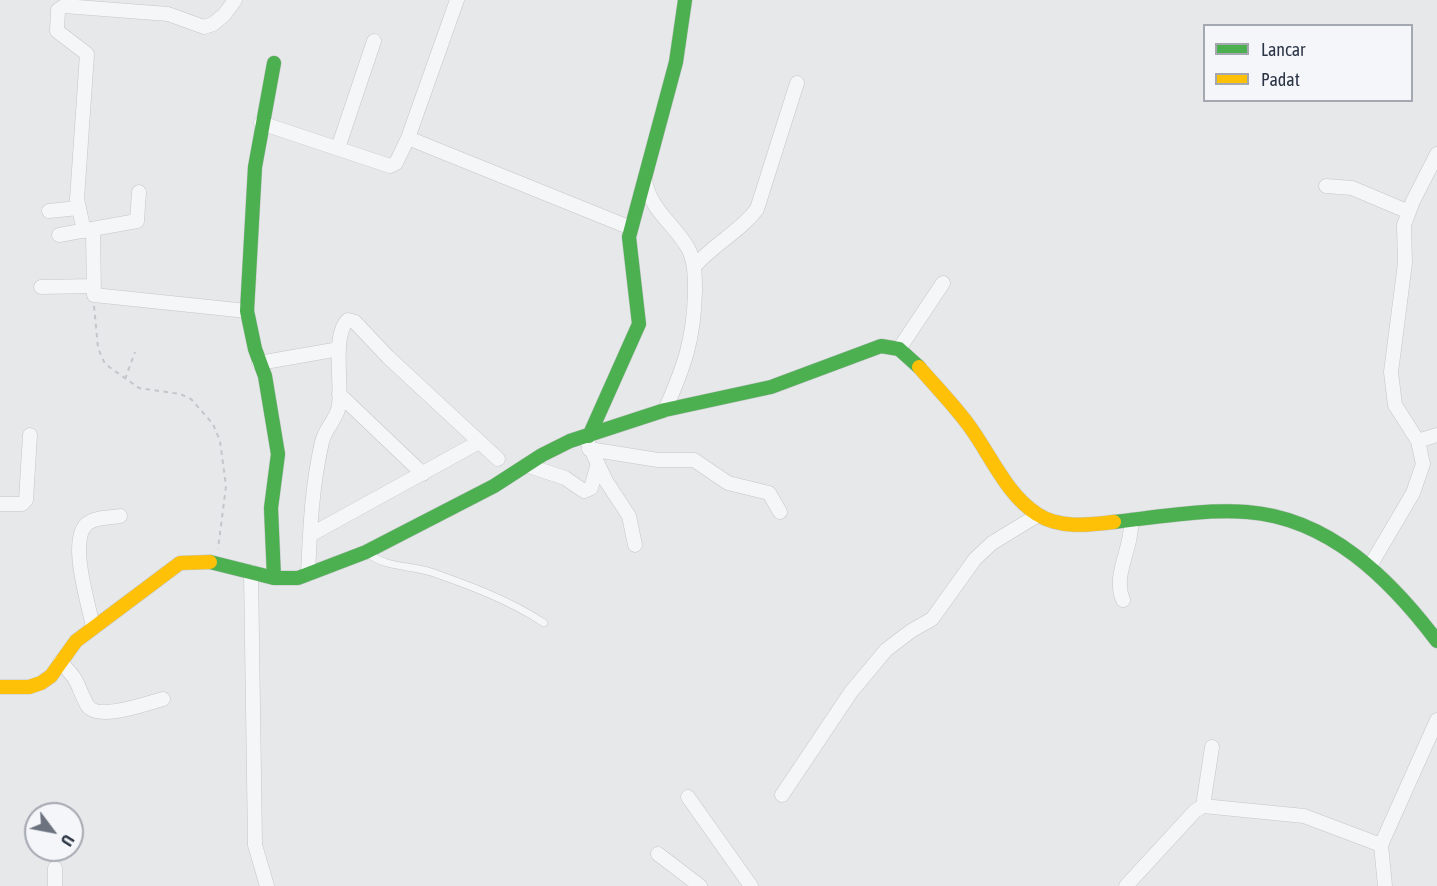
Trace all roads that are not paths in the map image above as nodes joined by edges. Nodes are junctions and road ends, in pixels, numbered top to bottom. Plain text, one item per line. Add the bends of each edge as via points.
1 (235, 0) edge
2 (457, 0) edge
3 (683, 12) edge
4 (374, 40) dead end
5 (274, 63) dead end
6 (797, 82) dead end
7 (261, 123) junction
8 (408, 138) junction
9 (338, 148) junction
10 (1437, 154) edge
11 (644, 179) junction
12 (1326, 186) dead end
13 (139, 192) dead end
14 (78, 208) junction
15 (49, 211) dead end
16 (1409, 212) junction
17 (631, 228) junction
18 (88, 231) junction
19 (59, 236) dead end
20 (694, 267) junction
21 (943, 283) dead end
22 (41, 287) dead end
23 (93, 290) junction
24 (247, 311) junction
25 (339, 348) junction
26 (899, 349) junction
27 (260, 363) junction
28 (339, 394) junction
29 (665, 410) junction
30 (30, 435) dead end
31 (1437, 435) edge
32 (588, 440) junction
33 (1418, 441) junction
34 (479, 442) junction
35 (498, 459) dead end
36 (526, 465) junction
37 (597, 467) junction
38 (423, 474) junction
39 (0, 504) edge
40 (780, 512) dead end
41 (1038, 515) junction
42 (120, 516) dead end
43 (1131, 520) junction
44 (310, 535) junction
45 (635, 545) dead end
46 (366, 552) junction
47 (1370, 566) junction
48 (251, 572) junction
49 (308, 574) junction
50 (274, 578) junction
51 (1123, 600) dead end
52 (544, 623) dead end
53 (93, 627) junction
54 (1437, 641) edge
55 (60, 662) junction
56 (0, 687) edge
57 (163, 699) dead end
58 (1437, 720) edge
59 (1212, 747) dead end
60 (782, 795) dead end
61 (688, 797) dead end
62 (1203, 806) junction
63 (1381, 845) junction
64 (658, 854) dead end
65 (56, 868) dead end
66 (55, 886) edge
67 (267, 886) edge
68 (700, 886) edge
69 (751, 886) edge
70 (1126, 886) edge
71 (1385, 886) edge

1 - 14 street via 224,15 204,27 168,14 64,6 58,10 57,31 87,54
2 - 8 street
3 - 11 street via 676,62
4 - 9 street
5 - 7 street
6 - 20 street via 757,209
7 - 9 street
7 - 24 street
8 - 9 street via 396,163 390,165
8 - 17 street
10 - 16 street
11 - 17 street
11 - 20 street via 648,195 689,251
12 - 16 street via 1352,188
13 - 18 street via 137,221
14 - 15 street
14 - 18 street
16 - 33 street via 1391,389 1395,405
17 - 32 street via 639,324
18 - 19 street
18 - 23 street
20 - 29 street via 690,349
21 - 26 street
22 - 23 street
23 - 24 street
24 - 27 street
25 - 27 street
25 - 28 street
25 - 34 street via 344,324 348,320 355,322
26 - 29 street via 881,346 771,387
26 - 41 street via 912,358 960,414 1014,494
27 - 50 street via 278,454 271,507
28 - 38 street
28 - 44 street via 339,406 326,428 314,479
29 - 32 street
30 - 39 street via 26,500 22,504
31 - 33 street
32 - 36 street via 570,441
32 - 37 street
32 - 40 street via 658,460 694,460 728,483 769,493
33 - 47 street via 1422,453 1420,477
34 - 35 street
34 - 38 street
36 - 37 street via 565,478 584,491 591,488
36 - 46 street via 485,491
37 - 45 street via 629,516
38 - 44 street
41 - 43 street via 1074,524
41 - 60 street via 992,543 975,559 932,619 886,651 851,692
42 - 53 street via 91,521 83,530 78,558
43 - 47 street via 1227,512 1282,518 1309,526
43 - 51 street via 1130,547 1118,581
44 - 49 street
46 - 49 street
46 - 52 lane via 382,562 430,572 503,598
47 - 54 street via 1408,603
48 - 50 street
48 - 53 street via 196,560 173,566
48 - 67 street via 255,845
49 - 50 street
53 - 55 street
55 - 56 street via 41,683
55 - 57 street via 75,676 94,711 122,711
58 - 63 street
59 - 62 street
61 - 69 street
62 - 63 street via 1304,816
62 - 70 street
63 - 71 street
64 - 68 street
65 - 66 street

